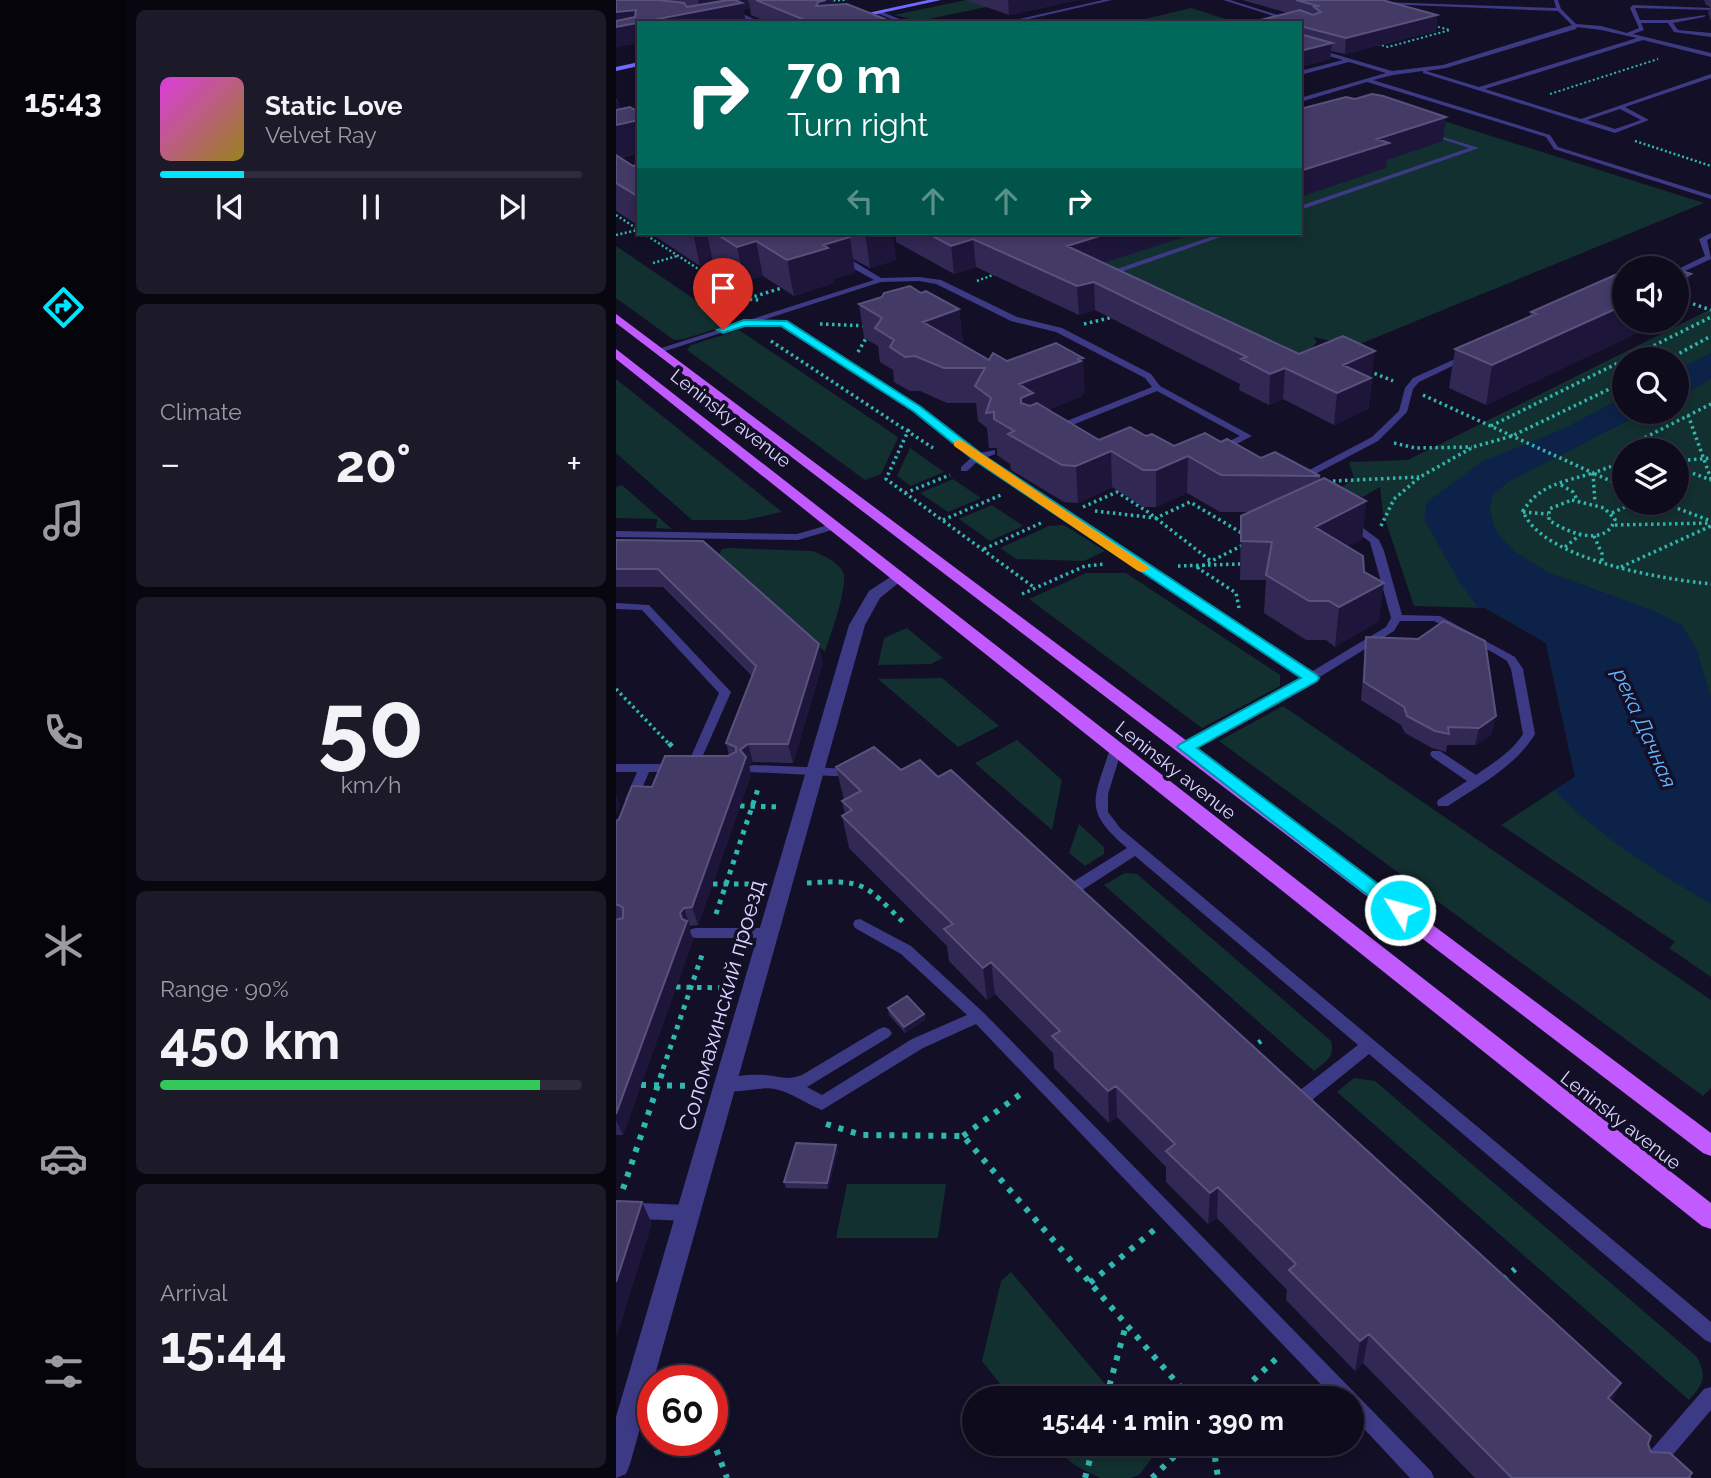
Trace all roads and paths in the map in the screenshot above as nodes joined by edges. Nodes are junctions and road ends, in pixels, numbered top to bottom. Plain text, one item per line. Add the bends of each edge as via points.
1 (845, 0) edge
2 (1110, 0) edge
3 (1225, 0) edge
4 (1556, 0) edge
5 (824, 1) edge
6 (939, 1) edge
7 (1372, 3) edge
8 (1072, 8) junction
9 (1711, 9) edge
10 (1559, 10) junction
11 (750, 11) dead end
12 (738, 13) junction
13 (881, 13) junction
14 (725, 15) edge
15 (865, 16) junction
16 (1711, 16) edge
17 (1347, 18) junction
18 (1014, 20) junction
19 (1293, 20) edge
20 (1354, 20) edge
21 (1638, 20) junction
22 (755, 21) edge
23 (836, 21) edge
24 (849, 21) edge
25 (902, 21) edge
26 (1011, 21) edge
27 (1017, 21) edge
28 (1039, 21) edge
29 (1670, 22) junction
30 (1575, 25) junction
31 (1629, 34) junction
32 (1711, 35) edge
33 (1644, 38) junction
34 (1302, 48) edge
35 (1689, 49) junction
36 (1711, 55) edge
37 (1347, 61) junction
38 (637, 62) edge
39 (616, 66) edge
40 (1421, 71) junction
41 (1302, 72) edge
42 (1392, 73) junction
43 (1711, 76) edge
44 (1366, 80) junction
45 (1480, 89) junction
46 (1302, 99) edge
47 (1525, 102) junction
48 (1413, 103) edge
49 (1440, 103) junction
50 (1302, 105) edge
51 (1310, 105) edge
52 (1620, 107) junction
53 (1583, 120) junction
54 (1615, 131) junction
55 (1425, 132) edge
56 (1711, 166) edge
57 (1711, 197) edge
58 (1302, 207) edge
59 (616, 215) edge
60 (637, 229) edge
61 (637, 230) edge
62 (616, 235) edge
63 (646, 235) edge
64 (1222, 235) edge
65 (1711, 235) edge
66 (685, 254) dead end
67 (678, 256) junction
68 (653, 263) dead end
69 (850, 263) edge
70 (1689, 267) edge
71 (1112, 272) edge
72 (880, 281) junction
73 (782, 288) edge
74 (745, 299) junction
75 (810, 302) junction
76 (1689, 302) edge
77 (720, 307) dead end
78 (1711, 310) edge
79 (616, 317) edge
80 (1711, 317) edge
81 (744, 323) junction
82 (783, 323) junction
83 (1711, 336) edge
84 (1650, 347) edge
85 (1689, 348) edge
86 (659, 350) junction
87 (1098, 350) junction
88 (1476, 353) edge
89 (616, 354) edge
90 (1087, 354) dead end
91 (851, 366) junction
92 (1357, 366) edge
93 (1612, 366) edge
94 (1157, 388) junction
95 (1612, 388) edge
96 (1413, 390) junction
97 (1711, 404) edge
98 (917, 409) junction
99 (1689, 415) edge
100 (1689, 418) edge
101 (1671, 424) edge
102 (1491, 426) junction
103 (908, 431) junction
104 (1063, 436) edge
105 (1512, 436) junction
106 (1644, 438) edge
107 (1375, 439) junction
108 (1473, 447) junction
109 (992, 452) edge
110 (1228, 456) edge
111 (978, 457) junction
112 (1711, 458) edge
113 (1704, 459) junction
114 (1689, 460) edge
115 (1612, 464) edge
116 (964, 469) junction
117 (1689, 471) edge
118 (1593, 473) junction
119 (1420, 477) junction
120 (1711, 479) edge
121 (1612, 482) edge
122 (1290, 483) joint
123 (1560, 484) junction
124 (1111, 487) edge
125 (1117, 492) junction
126 (905, 493) junction
127 (1002, 495) dead end
128 (1184, 498) edge
129 (1578, 500) junction
130 (1190, 502) junction
131 (1595, 503) junction
132 (1523, 512) junction
133 (1612, 513) edge
134 (1548, 514) junction
135 (1689, 514) edge
136 (1612, 515) edge
137 (1340, 517) edge
138 (1156, 518) junction
139 (942, 520) junction
140 (1043, 522) dead end
141 (1711, 524) edge
142 (1615, 525) junction
143 (835, 526) junction
144 (616, 534) edge
145 (1580, 535) junction
146 (1594, 536) junction
147 (1374, 540) junction
148 (1565, 547) junction
149 (983, 550) junction
150 (1211, 561) junction
151 (1602, 561) junction
152 (1620, 568) junction
153 (898, 577) junction
154 (1711, 584) edge
155 (1022, 594) dead end
156 (616, 606) edge
157 (1241, 614) dead end
158 (1398, 618) junction
159 (1311, 678) junction
160 (616, 689) edge
161 (1185, 747) junction
162 (1116, 749) junction
163 (1436, 754) edge
164 (616, 768) edge
165 (645, 768) junction
166 (699, 768) junction
167 (864, 768) edge
168 (759, 769) joint
169 (816, 770) junction
170 (1476, 781) junction
171 (1443, 803) dead end
172 (740, 806) dead end
173 (752, 806) junction
174 (783, 807) dead end
175 (626, 813) edge
176 (1136, 849) junction
177 (803, 882) dead end
178 (844, 882) dead end
179 (713, 884) dead end
180 (726, 884) junction
181 (760, 884) dead end
182 (1068, 892) edge
183 (860, 924) dead end
184 (702, 933) junction
185 (770, 933) junction
186 (676, 988) dead end
187 (691, 988) junction
188 (729, 988) dead end
189 (979, 1017) junction
190 (884, 1032) dead end
191 (1261, 1041) dead end
192 (1369, 1045) junction
193 (1243, 1054) edge
194 (1040, 1079) junction
195 (725, 1085) junction
196 (641, 1086) dead end
197 (658, 1086) junction
198 (700, 1086) dead end
199 (792, 1086) junction
200 (1296, 1103) edge
201 (816, 1122) dead end
202 (963, 1136) junction
203 (1707, 1136) edge
204 (618, 1204) edge
205 (688, 1213) junction
206 (1172, 1215) junction
207 (1711, 1218) edge
208 (1515, 1269) dead end
209 (1090, 1283) junction
210 (1496, 1288) edge
211 (1126, 1325) junction
212 (1711, 1334) edge
213 (1293, 1342) junction
214 (1109, 1386) edge
215 (1179, 1386) edge
216 (1247, 1386) edge
217 (1335, 1386) edge
218 (1711, 1396) edge
219 (1364, 1415) edge
220 (719, 1456) edge
221 (1091, 1456) edge
222 (1175, 1456) edge
223 (1215, 1456) edge
224 (616, 1464) edge
225 (1645, 1472) edge
226 (727, 1478) edge
227 (1085, 1478) edge
228 (1152, 1478) edge
229 (1218, 1478) edge
230 (1424, 1478) edge

1 - 5 path
2 - 8 lane
3 - 19 lane
4 - 10 lane
5 - 15 lane
6 - 13 main road
7 - 10 lane
8 - 18 lane
8 - 28 lane
9 - 21 lane via 1635,6
10 - 30 lane
11 - 12 lane
12 - 14 lane
12 - 22 lane
13 - 15 main road
13 - 25 lane
15 - 23 main road
15 - 24 main road
16 - 29 lane
17 - 17 path via 1315,27 1388,47 1450,30 1377,11
17 - 20 path
18 - 26 lane
18 - 27 lane
21 - 29 lane
21 - 31 lane via 1642,29
29 - 32 lane via 1676,31
30 - 31 lane
30 - 40 lane via 1444,68
31 - 33 lane
33 - 35 lane
33 - 45 lane
34 - 37 lane
35 - 36 lane
35 - 47 path
37 - 41 lane
37 - 42 lane
38 - 39 main road
40 - 42 lane
40 - 45 lane
42 - 44 lane
43 - 52 lane
44 - 46 lane
44 - 49 lane
45 - 47 lane
47 - 53 lane
48 - 49 lane
49 - 57 lane via 1548,136 1556,148
50 - 51 lane
52 - 53 lane
52 - 54 lane via 1646,120
53 - 54 lane
54 - 56 path via 1645,146
55 - 58 lane via 1476,148
59 - 60 path
61 - 62 path
63 - 67 path
64 - 71 lane
65 - 70 lane via 1703,239 1709,257
66 - 67 path
67 - 68 path
67 - 74 path
69 - 72 lane
72 - 75 lane
72 - 87 lane via 938,282 1014,319 1059,330
73 - 74 path
74 - 75 path
74 - 77 path
75 - 81 lane
76 - 78 path
79 - 86 main road, Leninsky avenue
80 - 84 path
81 - 82 lane
81 - 86 lane
81 - 103 path
82 - 91 lane
82 - 91 path via 872,326
83 - 85 path
86 - 161 main road, Leninsky avenue
87 - 90 lane
87 - 94 lane via 1148,376
88 - 96 lane via 1416,380
89 - 143 main road, Leninsky avenue
91 - 98 lane
92 - 96 path
93 - 102 path
94 - 104 lane via 1052,430
94 - 110 lane via 1247,436 1212,452
95 - 105 path
96 - 102 path
96 - 107 lane via 1403,412
97 - 99 path
98 - 103 path
98 - 111 lane
100 - 113 path
101 - 106 path
102 - 105 path
103 - 116 path
103 - 126 path via 886,479
105 - 108 path
105 - 118 path
107 - 108 path via 1415,448
107 - 122 lane
108 - 119 path
109 - 111 lane
111 - 116 lane
111 - 159 lane
112 - 113 path
113 - 114 path
113 - 120 path
115 - 118 path
116 - 126 path
117 - 120 path
118 - 121 path
118 - 123 path
118 - 131 path
119 - 122 path
119 - 147 path via 1394,499
123 - 129 path
123 - 132 path via 1531,498
124 - 125 path
125 - 138 path
125 - 138 path via 1078,509
126 - 139 path
127 - 139 path
128 - 130 path
129 - 131 path
129 - 134 path via 1554,505
130 - 138 path
130 - 150 path via 1252,540
131 - 133 path
132 - 134 path
132 - 148 path via 1524,521 1535,533
134 - 145 path via 1555,525
135 - 141 path
136 - 142 path
137 - 147 lane
138 - 150 path
139 - 149 path
140 - 149 path
141 - 142 path
141 - 152 path
142 - 146 path
143 - 144 lane via 798,537
143 - 153 main road, Leninsky avenue
145 - 146 path
145 - 148 path
146 - 151 path
147 - 158 lane
148 - 151 path
149 - 155 path via 1035,588
150 - 157 path via 1198,568 1236,593
151 - 152 path
152 - 154 path
153 - 162 main road, Leninsky avenue
153 - 169 street, Соломахинский проезд via 878,588 864,605
156 - 166 lane via 645,607 724,692
158 - 159 lane via 1379,639
158 - 170 lane via 1436,618 1511,659 1517,669 1529,734 1511,756
159 - 161 lane
160 - 166 path
161 - 203 main road, Leninsky avenue
162 - 176 lane via 1102,794 1102,813
162 - 207 main road, Leninsky avenue
163 - 170 lane
164 - 165 lane
165 - 166 lane
165 - 175 lane
167 - 169 lane via 854,774
168 - 169 lane
168 - 173 path
169 - 185 street, Соломахинский проезд
170 - 171 lane
172 - 173 path
173 - 174 path
173 - 180 path
176 - 182 lane
176 - 192 lane
177 - 178 path
179 - 180 path
180 - 181 path
180 - 184 path
183 - 189 lane via 906,950
184 - 185 lane
184 - 187 path
185 - 195 street, Соломахинский проезд
186 - 187 path
187 - 188 path
187 - 197 path
189 - 194 lane
189 - 199 lane via 952,1025 822,1103
190 - 199 lane
191 - 193 path
192 - 200 lane
192 - 212 lane
194 - 202 path
194 - 206 lane
195 - 199 lane via 768,1080
195 - 205 street, Соломахинский проезд
196 - 197 path
197 - 198 path
197 - 204 path
201 - 202 path via 862,1135
202 - 209 path
204 - 205 lane
205 - 224 street, Соломахинский проезд
206 - 209 path
206 - 213 lane
208 - 210 path
209 - 211 path
211 - 214 path
211 - 215 path
213 - 216 path
213 - 217 lane
218 - 225 lane
219 - 230 lane
220 - 226 path
221 - 227 path
222 - 228 path
223 - 229 path

